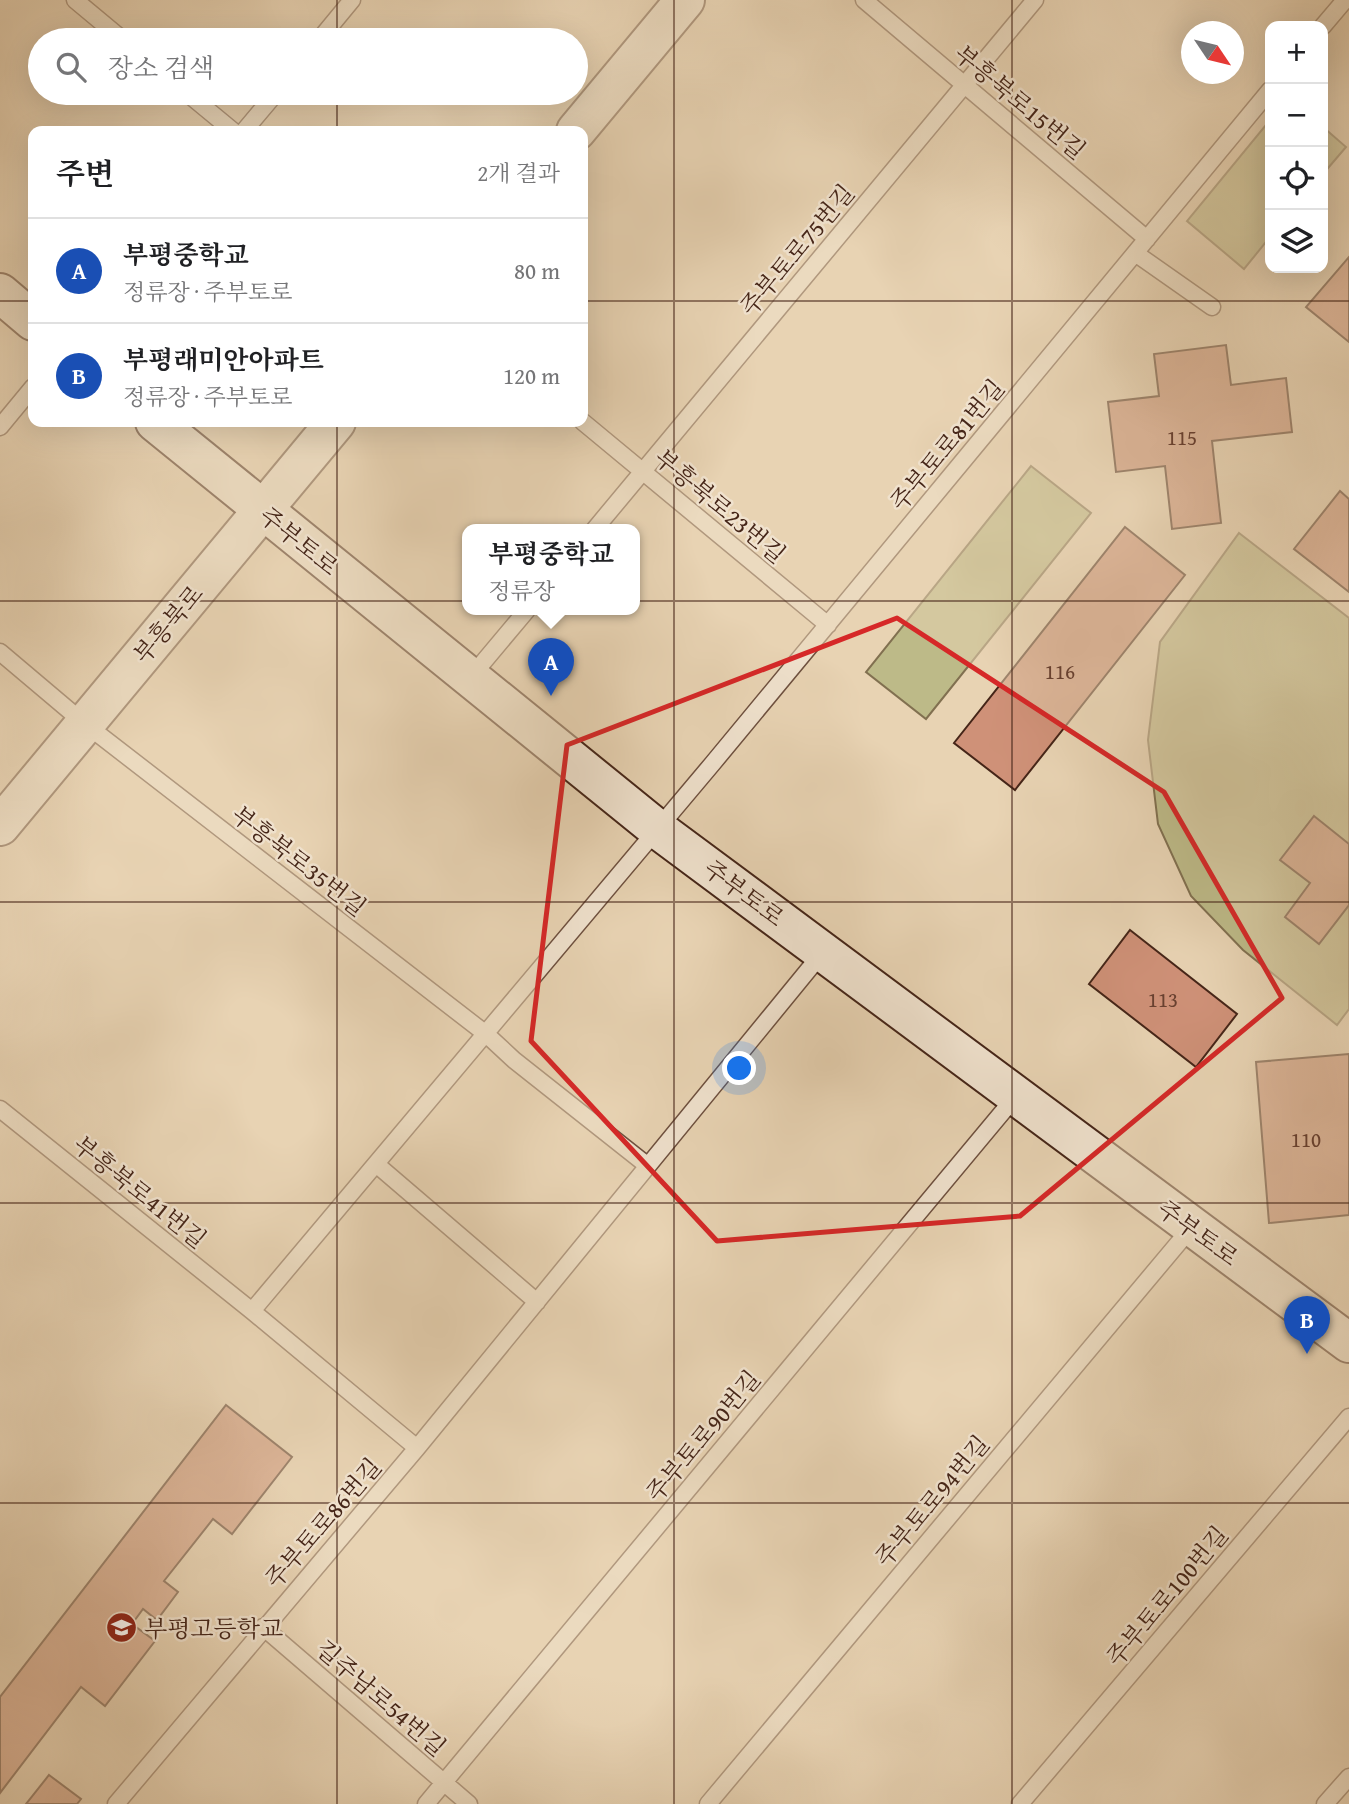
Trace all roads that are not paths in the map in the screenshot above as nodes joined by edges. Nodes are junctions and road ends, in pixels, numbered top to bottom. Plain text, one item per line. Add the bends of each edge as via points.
1 (75, 0) edge
2 (352, 0) edge
3 (685, 0) edge
4 (864, 0) edge
5 (1035, 0) edge
6 (1345, 0) edge
7 (1327, 21) edge
8 (109, 28) edge
9 (329, 28) edge
10 (965, 85) junction
11 (1265, 96) edge
12 (202, 105) edge
13 (266, 105) edge
14 (227, 126) edge
15 (248, 126) edge
16 (580, 126) edge
17 (1147, 239) junction
18 (1135, 253) junction
19 (0, 293) edge
20 (1212, 307) dead end
21 (28, 317) edge
22 (28, 393) edge
23 (588, 426) edge
24 (0, 427) edge
25 (161, 427) edge
26 (332, 427) edge
27 (642, 471) junction
28 (262, 510) junction
29 (599, 524) edge
30 (523, 615) edge
31 (828, 625) junction
32 (0, 652) edge
33 (469, 680) junction
34 (84, 723) junction
35 (0, 826) edge
36 (656, 828) junction
37 (823, 952) junction
38 (486, 1034) junction
39 (1015, 1097) junction
40 (0, 1109) edge
41 (376, 1164) junction
42 (648, 1166) junction
43 (1191, 1228) junction
44 (537, 1302) junction
45 (252, 1311) junction
46 (1349, 1343) edge
47 (1349, 1417) edge
48 (417, 1448) junction
49 (264, 1627) junction
50 (1349, 1777) edge
51 (444, 1783) junction
52 (116, 1804) edge
53 (426, 1804) edge
54 (469, 1804) edge
55 (708, 1804) edge
56 (1020, 1804) edge
57 (1325, 1804) edge

1 - 8 lane
2 - 9 lane
3 - 16 main road
4 - 10 lane, 부흥북로15번길
5 - 10 lane, 주부토로75번길
6 - 7 lane
10 - 17 lane, 부흥북로15번길
10 - 27 lane, 주부토로75번길
11 - 17 lane, 주부토로81번길
12 - 14 lane
13 - 15 lane
17 - 18 lane, 주부토로81번길
18 - 20 lane
18 - 31 lane, 주부토로81번길
19 - 21 main road
22 - 24 lane
23 - 27 lane, 부흥북로23번길
25 - 28 main road, 주부토로
26 - 28 main road, 부흥북로
27 - 29 lane, 주부토로75번길
27 - 31 lane, 부흥북로23번길
28 - 33 main road, 주부토로
28 - 34 main road, 부흥북로
30 - 33 lane
31 - 36 lane, 주부토로81번길
32 - 34 lane, 부흥북로35번길
33 - 36 main road, 주부토로
34 - 35 main road, 부흥북로
34 - 38 lane, 부흥북로35번길
36 - 37 main road, 주부토로
36 - 38 lane, 주부토로81번길
37 - 39 main road, 주부토로
37 - 42 lane, 주부토로86번길
38 - 41 lane
38 - 42 lane, 부흥북로35번길
39 - 43 main road, 주부토로
39 - 51 lane, 주부토로90번길
40 - 45 lane, 부흥북로41번길
41 - 44 lane
41 - 45 lane
42 - 44 lane, 주부토로86번길
43 - 46 main road, 주부토로
43 - 55 lane, 주부토로94번길
44 - 48 lane, 주부토로86번길
45 - 48 lane, 부흥북로41번길
47 - 56 lane, 주부토로100번길
48 - 49 lane, 주부토로86번길
49 - 51 lane, 길주남로54번길
49 - 52 lane, 주부토로86번길
50 - 57 lane
51 - 53 lane, 주부토로90번길
51 - 54 lane, 길주남로54번길

